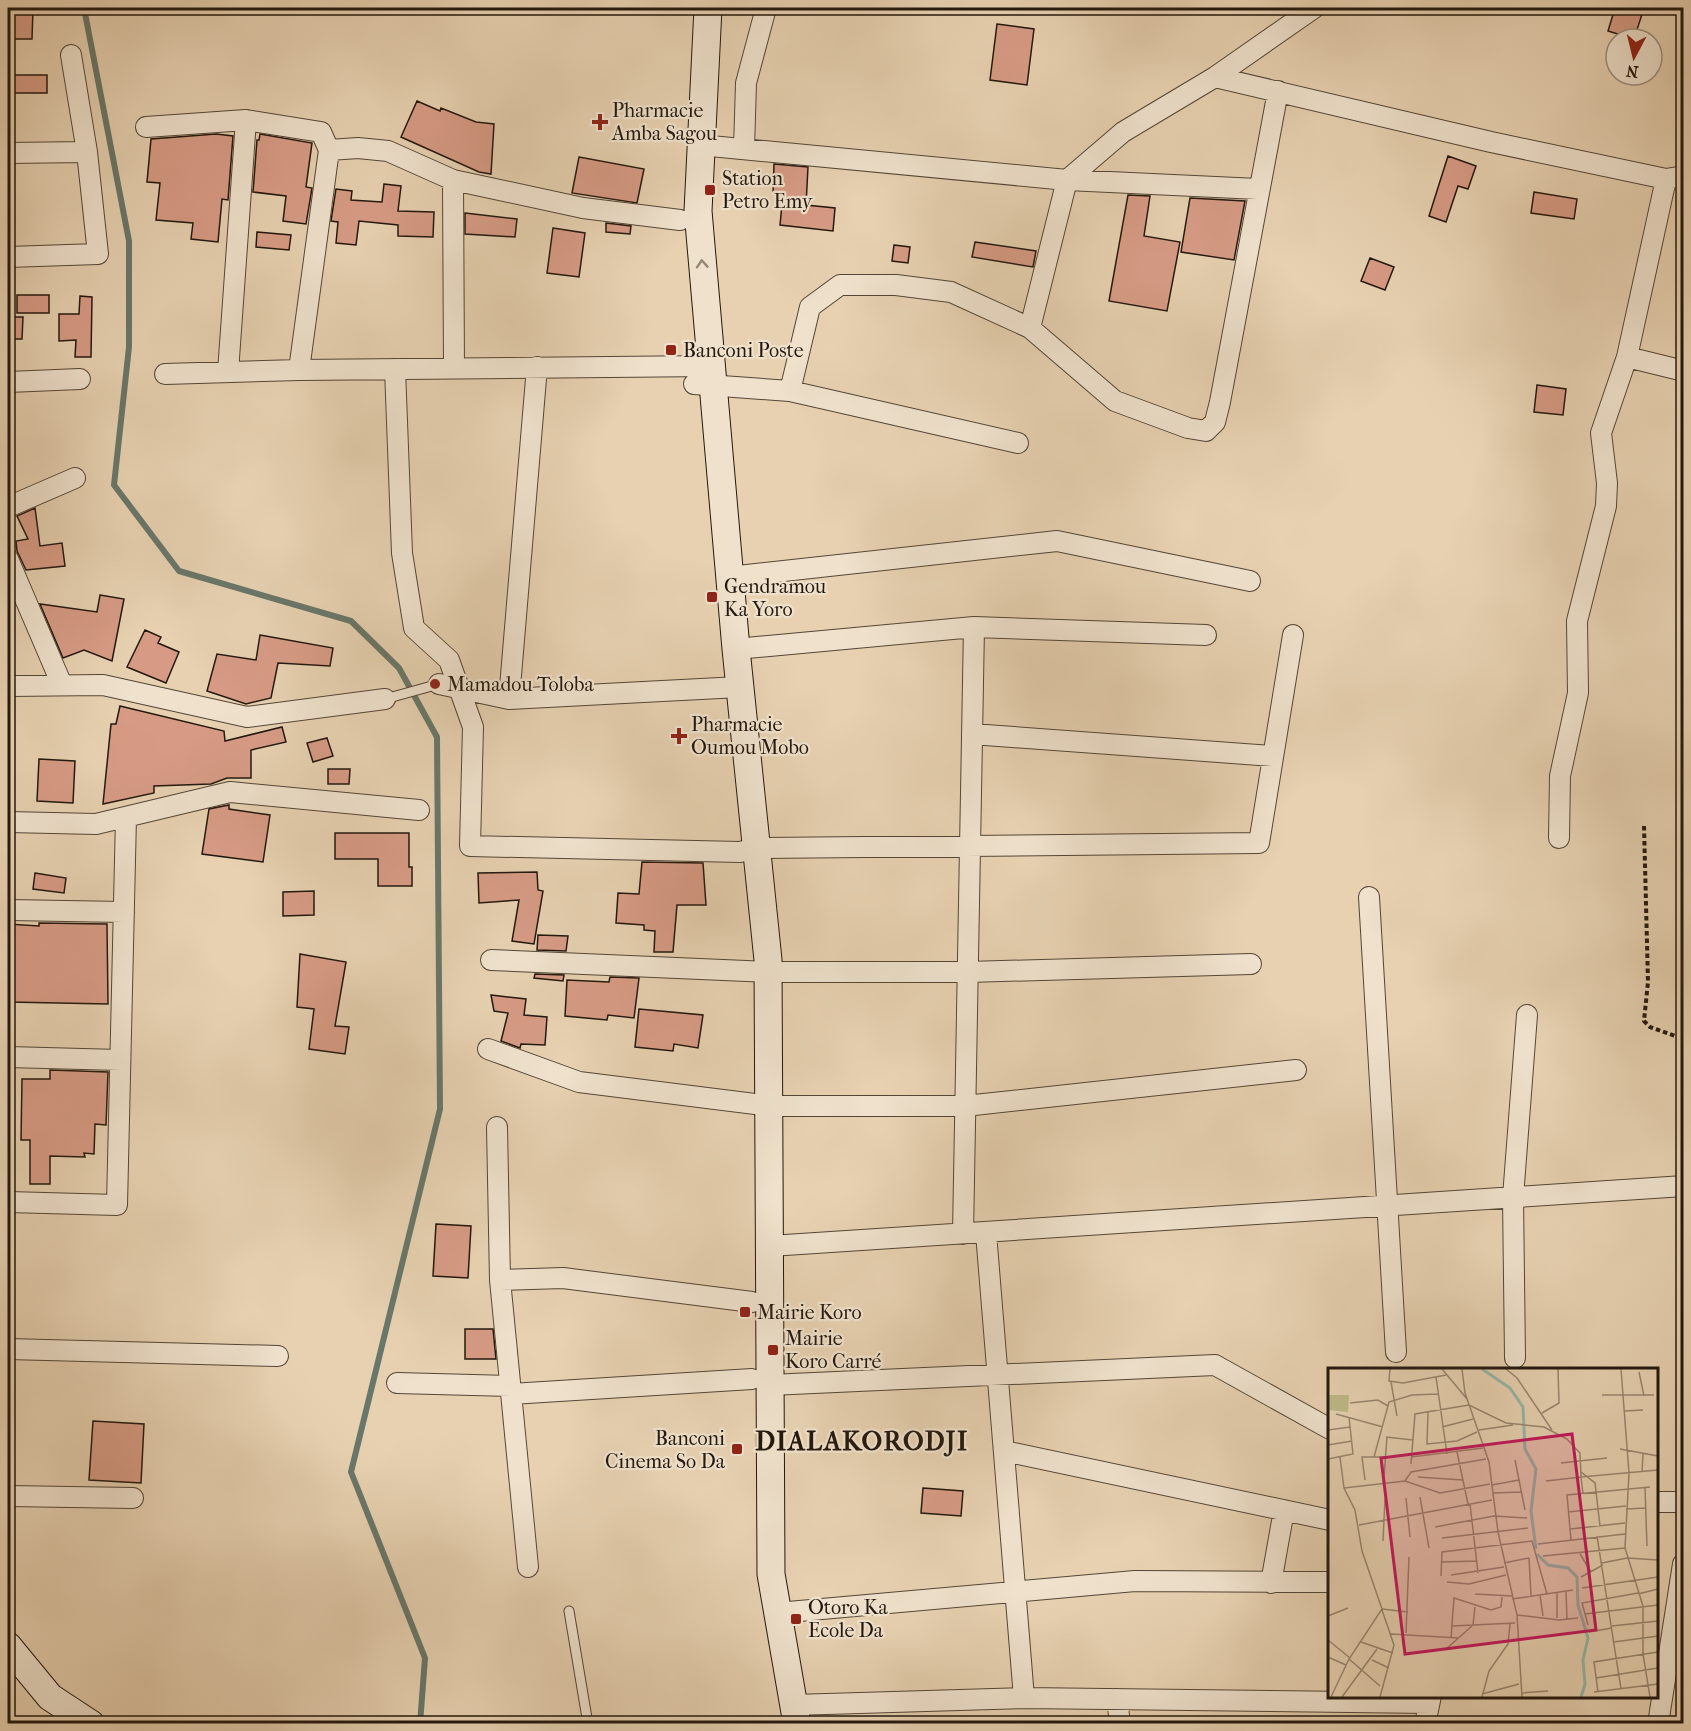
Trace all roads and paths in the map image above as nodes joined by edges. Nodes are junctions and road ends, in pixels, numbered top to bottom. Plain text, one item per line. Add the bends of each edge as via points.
1 (692, 8) edge
2 (708, 8) edge
3 (766, 8) edge
4 (1314, 8) edge
5 (71, 55) dead end
6 (1215, 77) junction
7 (1278, 92) junction
8 (246, 120) junction
9 (146, 127) dead end
10 (700, 145) junction
11 (744, 149) junction
12 (329, 150) junction
13 (87, 152) junction
14 (8, 153) edge
15 (1675, 177) edge
16 (453, 180) junction
17 (1067, 180) junction
18 (1258, 189) junction
19 (680, 220) junction
20 (8, 257) edge
21 (1030, 328) junction
22 (1627, 357) junction
23 (537, 367) junction
24 (454, 368) junction
25 (395, 369) junction
26 (299, 370) junction
27 (1683, 371) edge
28 (228, 372) junction
29 (165, 374) dead end
30 (702, 375) junction
31 (80, 379) dead end
32 (8, 382) edge
33 (790, 391) junction
34 (1018, 442) dead end
35 (75, 478) dead end
36 (8, 507) edge
37 (8, 559) edge
38 (729, 577) junction
39 (1250, 582) dead end
40 (974, 627) junction
41 (1206, 635) dead end
42 (1293, 635) dead end
43 (736, 649) junction
44 (439, 684) joint
45 (62, 685) junction
46 (8, 686) edge
47 (459, 688) junction
48 (731, 688) junction
49 (385, 699) joint
50 (509, 699) junction
51 (972, 734) junction
52 (1273, 756) junction
53 (419, 810) dead end
54 (126, 817) junction
55 (8, 822) edge
56 (1644, 826) dead end
57 (1559, 838) dead end
58 (970, 844) junction
59 (749, 850) junction
60 (1369, 897) dead end
61 (8, 909) edge
62 (124, 912) junction
63 (491, 960) dead end
64 (1251, 964) dead end
65 (760, 972) junction
66 (968, 972) junction
67 (1527, 1015) dead end
68 (1683, 1039) edge
69 (488, 1049) dead end
70 (8, 1057) edge
71 (120, 1060) junction
72 (1296, 1070) dead end
73 (762, 1105) junction
74 (965, 1106) junction
75 (497, 1127) dead end
76 (1683, 1186) edge
77 (1513, 1197) junction
78 (8, 1202) edge
79 (1388, 1206) junction
80 (986, 1233) junction
81 (963, 1234) junction
82 (770, 1246) junction
83 (500, 1280) junction
84 (752, 1302) junction
85 (8, 1349) edge
86 (1396, 1352) dead end
87 (278, 1356) dead end
88 (1515, 1358) dead end
89 (998, 1375) junction
90 (761, 1382) junction
91 (397, 1383) dead end
92 (510, 1390) junction
93 (1328, 1428) edge
94 (1004, 1451) junction
95 (8, 1496) edge
96 (133, 1498) dead end
97 (1658, 1502) edge
98 (1683, 1502) edge
99 (1284, 1510) junction
100 (1328, 1520) edge
101 (1683, 1564) edge
102 (528, 1567) dead end
103 (1328, 1582) edge
104 (1271, 1584) junction
105 (1015, 1591) junction
106 (569, 1611) dead end
107 (777, 1613) junction
108 (8, 1646) edge
109 (1024, 1698) junction
110 (1117, 1699) junction
111 (1430, 1700) edge
112 (790, 1717) edge
113 (91, 1724) edge
114 (588, 1724) edge
115 (1120, 1724) edge
116 (1425, 1724) edge
117 (1658, 1724) edge

1 - 19 main road
2 - 10 main road
3 - 11 street via 746,83
4 - 6 street
5 - 13 street
6 - 7 street
6 - 17 street via 1122,132
7 - 15 street via 1491,142
7 - 18 street
8 - 9 street
8 - 12 street via 318,130
8 - 28 street
10 - 11 street
30 -> 10 main road
11 - 17 street
12 - 16 street via 388,151
12 - 26 street
13 - 14 street
13 - 20 street via 98,254
15 - 22 street
16 - 19 street via 583,208
16 - 24 street
17 - 18 street
17 - 21 street
18 - 21 street via 1218,412 1206,431 1115,402
19 - 30 main road
21 - 33 street via 951,292 896,285 840,285 810,307
22 - 27 street
22 - 57 street via 1601,433 1606,506 1577,621 1578,693 1560,776
23 - 24 street
23 - 30 street
23 - 50 street
24 - 25 street
25 - 26 street
25 - 47 street via 402,553 414,628 449,660
26 - 28 street
28 - 29 street
30 - 33 street
30 - 38 main road
30 - 48 main road
31 - 32 street
33 - 34 street
35 - 36 street
37 - 45 street
38 - 39 street via 1057,541
38 - 43 main road
40 - 41 street
40 - 43 street
40 - 51 street
42 - 52 street
43 - 48 main road
44 - 47 street
44 - 49 lane
45 - 46 street
45 - 49 street via 103,685 247,717
47 - 50 street
47 - 59 street via 473,727 470,846
48 - 50 street
48 - 59 main road
51 - 52 street
51 - 58 street
52 - 58 street via 1259,843
53 - 54 street via 230,792
54 - 55 street via 96,824
54 - 62 street
56 - 68 path via 1648,982 1644,1021
58 - 59 street
58 - 66 street
59 - 65 main road
60 - 79 street
61 - 62 street
62 - 71 street
63 - 65 street
64 - 66 street
65 - 66 street
65 - 73 main road
66 - 74 street
67 - 77 street
69 - 73 street via 579,1082
70 - 71 street
71 - 78 street via 117,1205
72 - 74 street
73 - 74 street
73 - 82 main road
73 - 84 main road
74 - 81 street
75 - 83 street
76 - 77 street
77 - 79 street
77 - 88 street
79 - 80 street
79 - 86 street
80 - 81 street
80 - 89 street
81 - 82 street
82 - 90 main road
83 - 84 street via 563,1278
83 - 92 street
84 - 90 main road
85 - 87 street
89 - 90 street
89 - 93 street via 1215,1365
89 - 94 street
90 - 92 street
90 - 107 main road via 771,1574
90 - 112 main road via 754,1576
91 - 92 street
92 - 102 street
94 - 99 street
94 - 105 street
95 - 96 street
97 - 98 street
99 - 100 street
99 - 104 street
101 - 117 street
103 - 104 street
104 - 105 street via 1135,1581
105 - 107 street
105 - 109 street
106 - 114 lane
107 - 112 main road
108 - 113 main road via 50,1697
109 - 110 street
109 - 112 street
110 - 111 street
110 - 115 street
111 - 116 street

